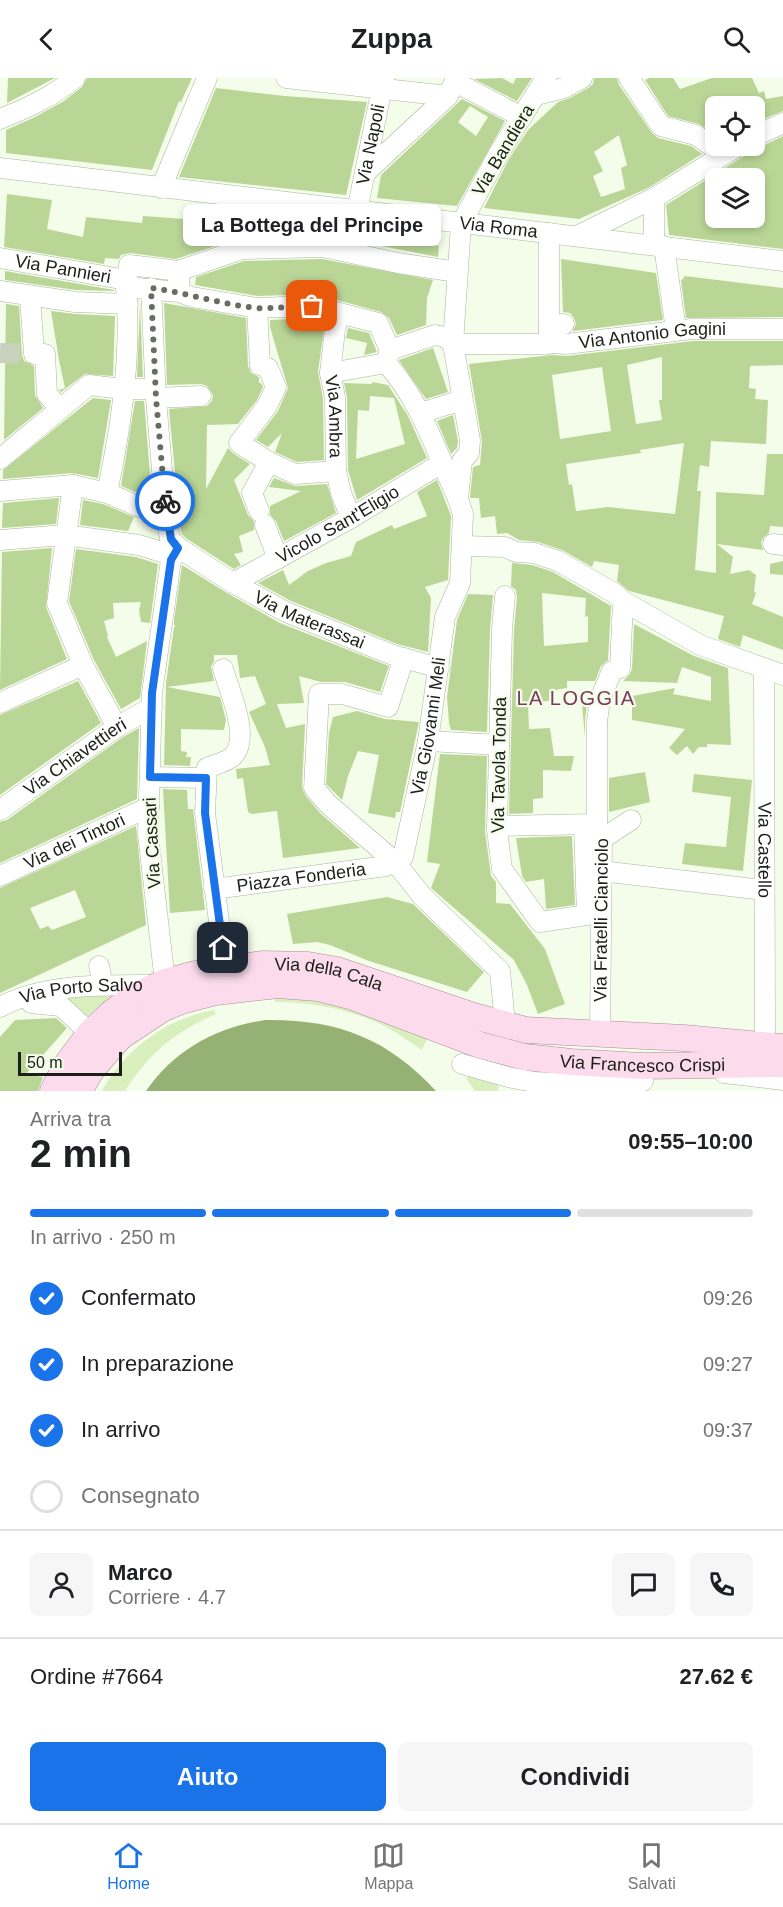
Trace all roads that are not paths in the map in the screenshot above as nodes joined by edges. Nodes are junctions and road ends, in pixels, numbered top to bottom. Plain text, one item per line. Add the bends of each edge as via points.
1 (75, 78) edge
2 (206, 78) edge
3 (286, 78) edge
4 (546, 78) edge
5 (582, 78) edge
6 (629, 78) edge
7 (383, 84) edge
8 (453, 85) edge
9 (536, 95) junction
10 (522, 117) junction
11 (0, 119) edge
12 (783, 123) edge
13 (765, 131) edge
14 (705, 142) edge
15 (722, 156) edge
16 (0, 168) edge
17 (366, 172) junction
18 (160, 179) junction
19 (654, 198) junction
20 (357, 211) junction
21 (461, 224) junction
22 (549, 233) junction
23 (577, 237) junction
24 (659, 246) junction
25 (0, 258) edge
26 (783, 261) edge
27 (457, 273) junction
28 (178, 283) junction
29 (151, 288) junction
30 (127, 290) junction
31 (0, 291) edge
32 (30, 296) junction
33 (256, 308) junction
34 (339, 313) junction
35 (564, 324) dead end
36 (783, 329) edge
37 (676, 330) junction
38 (551, 343) junction
39 (453, 344) junction
40 (388, 357) junction
41 (330, 373) junction
42 (123, 389) junction
43 (155, 394) junction
44 (201, 396) dead end
45 (462, 400) junction
46 (60, 410) junction
47 (427, 411) dead end
48 (0, 459) edge
49 (269, 462) junction
50 (442, 463) junction
51 (336, 471) junction
52 (73, 485) junction
53 (0, 491) edge
54 (107, 494) junction
55 (458, 499) junction
56 (166, 513) junction
57 (351, 518) junction
58 (65, 535) junction
59 (0, 540) edge
60 (462, 546) junction
61 (179, 555) junction
62 (278, 559) junction
63 (233, 583) junction
64 (505, 596) dead end
65 (619, 597) junction
66 (404, 658) junction
67 (83, 665) junction
68 (439, 668) junction
69 (764, 668) junction
70 (223, 669) dead end
71 (783, 675) edge
72 (0, 703) edge
73 (152, 707) junction
74 (117, 727) junction
75 (428, 741) junction
76 (499, 745) junction
77 (150, 777) junction
78 (206, 778) junction
79 (148, 807) junction
80 (0, 810) edge
81 (631, 820) dead end
82 (497, 826) junction
83 (594, 829) junction
84 (395, 862) junction
85 (601, 871) junction
86 (0, 876) edge
87 (214, 889) junction
88 (764, 890) junction
89 (225, 968) junction
90 (774, 970) edge
91 (161, 984) junction
92 (4, 1005) edge
93 (505, 1024) junction
94 (90, 1033) junction
95 (600, 1034) junction
96 (777, 1037) edge
97 (501, 1051) joint
98 (462, 1064) dead end
99 (783, 1064) edge
100 (682, 1066) junction
101 (783, 1080) edge
102 (643, 1081) dead end
103 (753, 1084) edge
104 (53, 1091) edge
105 (79, 1091) edge

1 - 11 street via 34,105
2 - 18 street
3 - 7 street
4 - 9 street, Via Bandiera
5 - 9 street via 564,88
6 - 14 street via 661,126 696,135
7 - 8 street
7 - 17 street, Via Napoli
8 - 10 street
8 - 17 street
9 - 10 street, Via Bandiera
10 - 21 street, Via Bandiera
12 - 13 street
15 - 19 street
16 - 18 street, Via Roma
17 - 20 street, Via Napoli
18 - 20 street, Via Roma
19 - 23 street
19 - 24 street
20 - 21 street, Via Roma
21 - 22 street, Via Roma
21 - 27 street
22 - 23 street, Via Roma
22 - 38 street
23 - 24 street, Via Roma
24 - 26 street, Via Roma
24 - 37 street
25 - 30 street, Via Pannieri
27 - 28 street via 323,248 242,249 181,270
27 - 39 street
28 - 29 street
28 - 30 street via 172,270 129,265
28 - 33 street via 192,297
29 - 30 street
29 - 43 street
30 - 32 street via 75,302
30 - 42 street
31 - 32 street
32 - 46 street via 47,394
33 - 34 street via 312,306
33 - 49 street via 260,365 268,368 276,387 239,443
34 - 40 street via 378,323
34 - 41 street, Via Ambra
35 - 38 street, Via Antonio Gagini via 552,325
36 - 37 street, Via Antonio Gagini
37 - 38 street, Via Antonio Gagini
38 - 39 street
39 - 40 street via 435,335
39 - 45 street
40 - 41 street
40 - 50 street via 418,409
41 - 51 street, Via Ambra via 335,397
42 - 43 street
42 - 46 street via 89,385
42 - 54 street via 118,442
43 - 44 street
43 - 56 street
45 - 47 street
45 - 55 street via 470,440 469,453 462,461
46 - 48 street
49 - 51 street via 295,474
49 - 62 street via 252,493
50 - 55 street
50 - 57 street, Vicolo Sant'Eligio
51 - 57 street, Via Ambra
52 - 53 street
52 - 54 street
52 - 58 street
54 - 56 street
55 - 60 street, Via Giovanni Meli via 463,514
56 - 61 street
57 - 62 street, Vicolo Sant'Eligio
58 - 59 street
58 - 61 street via 123,542
58 - 67 street via 57,603
60 - 65 street via 505,547 534,553 558,561
60 - 68 street, Via Giovanni Meli via 458,589 445,617
61 - 63 street, Via Materassai
61 - 73 street, Via Cassari
62 - 63 street, Vicolo Sant'Eligio
63 - 66 street, Via Materassai via 286,612
64 - 76 street, Via Tavola Tonda
65 - 69 street via 700,645
65 - 83 street via 620,668 612,671 600,699
66 - 68 street, Via Materassai
66 - 84 street via 388,707 342,694 319,693 314,788
67 - 72 street
67 - 74 street
68 - 75 street, Via Giovanni Meli
69 - 71 street
69 - 88 street, Via Castello
70 - 78 street via 241,731 240,747 231,758 207,768
73 - 74 street, Via Chiavettieri
73 - 77 street, Via Cassari
74 - 80 street, Via Chiavettieri
75 - 76 street
75 - 84 street, Via Giovanni Meli via 403,857
76 - 82 street, Via Tavola Tonda
77 - 78 street
77 - 79 street, Via Cassari
78 - 87 street via 205,813
79 - 86 street, Via dei Tintori
79 - 91 street, Via Cassari
81 - 83 street, Via Fratelli Cianciolo
82 - 83 street
82 - 83 street, Via Tavola Tonda via 502,869 540,922 587,915
83 - 85 street, Via Fratelli Cianciolo
84 - 87 street, Piazza Fonderia
84 - 93 street via 422,896 500,971
85 - 88 street
85 - 95 street, Via Fratelli Cianciolo
87 - 89 street, Piazza Fonderia
88 - 90 street, Via Castello
89 - 91 main road, Via della Cala
89 - 93 main road, Via della Cala via 285,963 337,970
90 - 96 street, Via Castello
91 - 92 street, Via Porto Salvo via 101,976
91 - 94 main road, Via della Cala via 135,996
92 - 94 street, Via Porto Salvo via 58,1004
93 - 95 main road, Via Francesco Crispi via 548,1032
94 - 104 main road, Via della Cala
95 - 96 main road, Via Francesco Crispi
97 - 100 main road, Via Francesco Crispi via 571,1062
97 - 105 main road, Via della Cala via 344,994 296,986 260,986 181,1000 162,1009 120,1037
98 - 102 street via 534,1082 631,1087
99 - 100 main road
100 - 103 street, Via Francesco Crispi
101 - 103 street, Via Francesco Crispi

